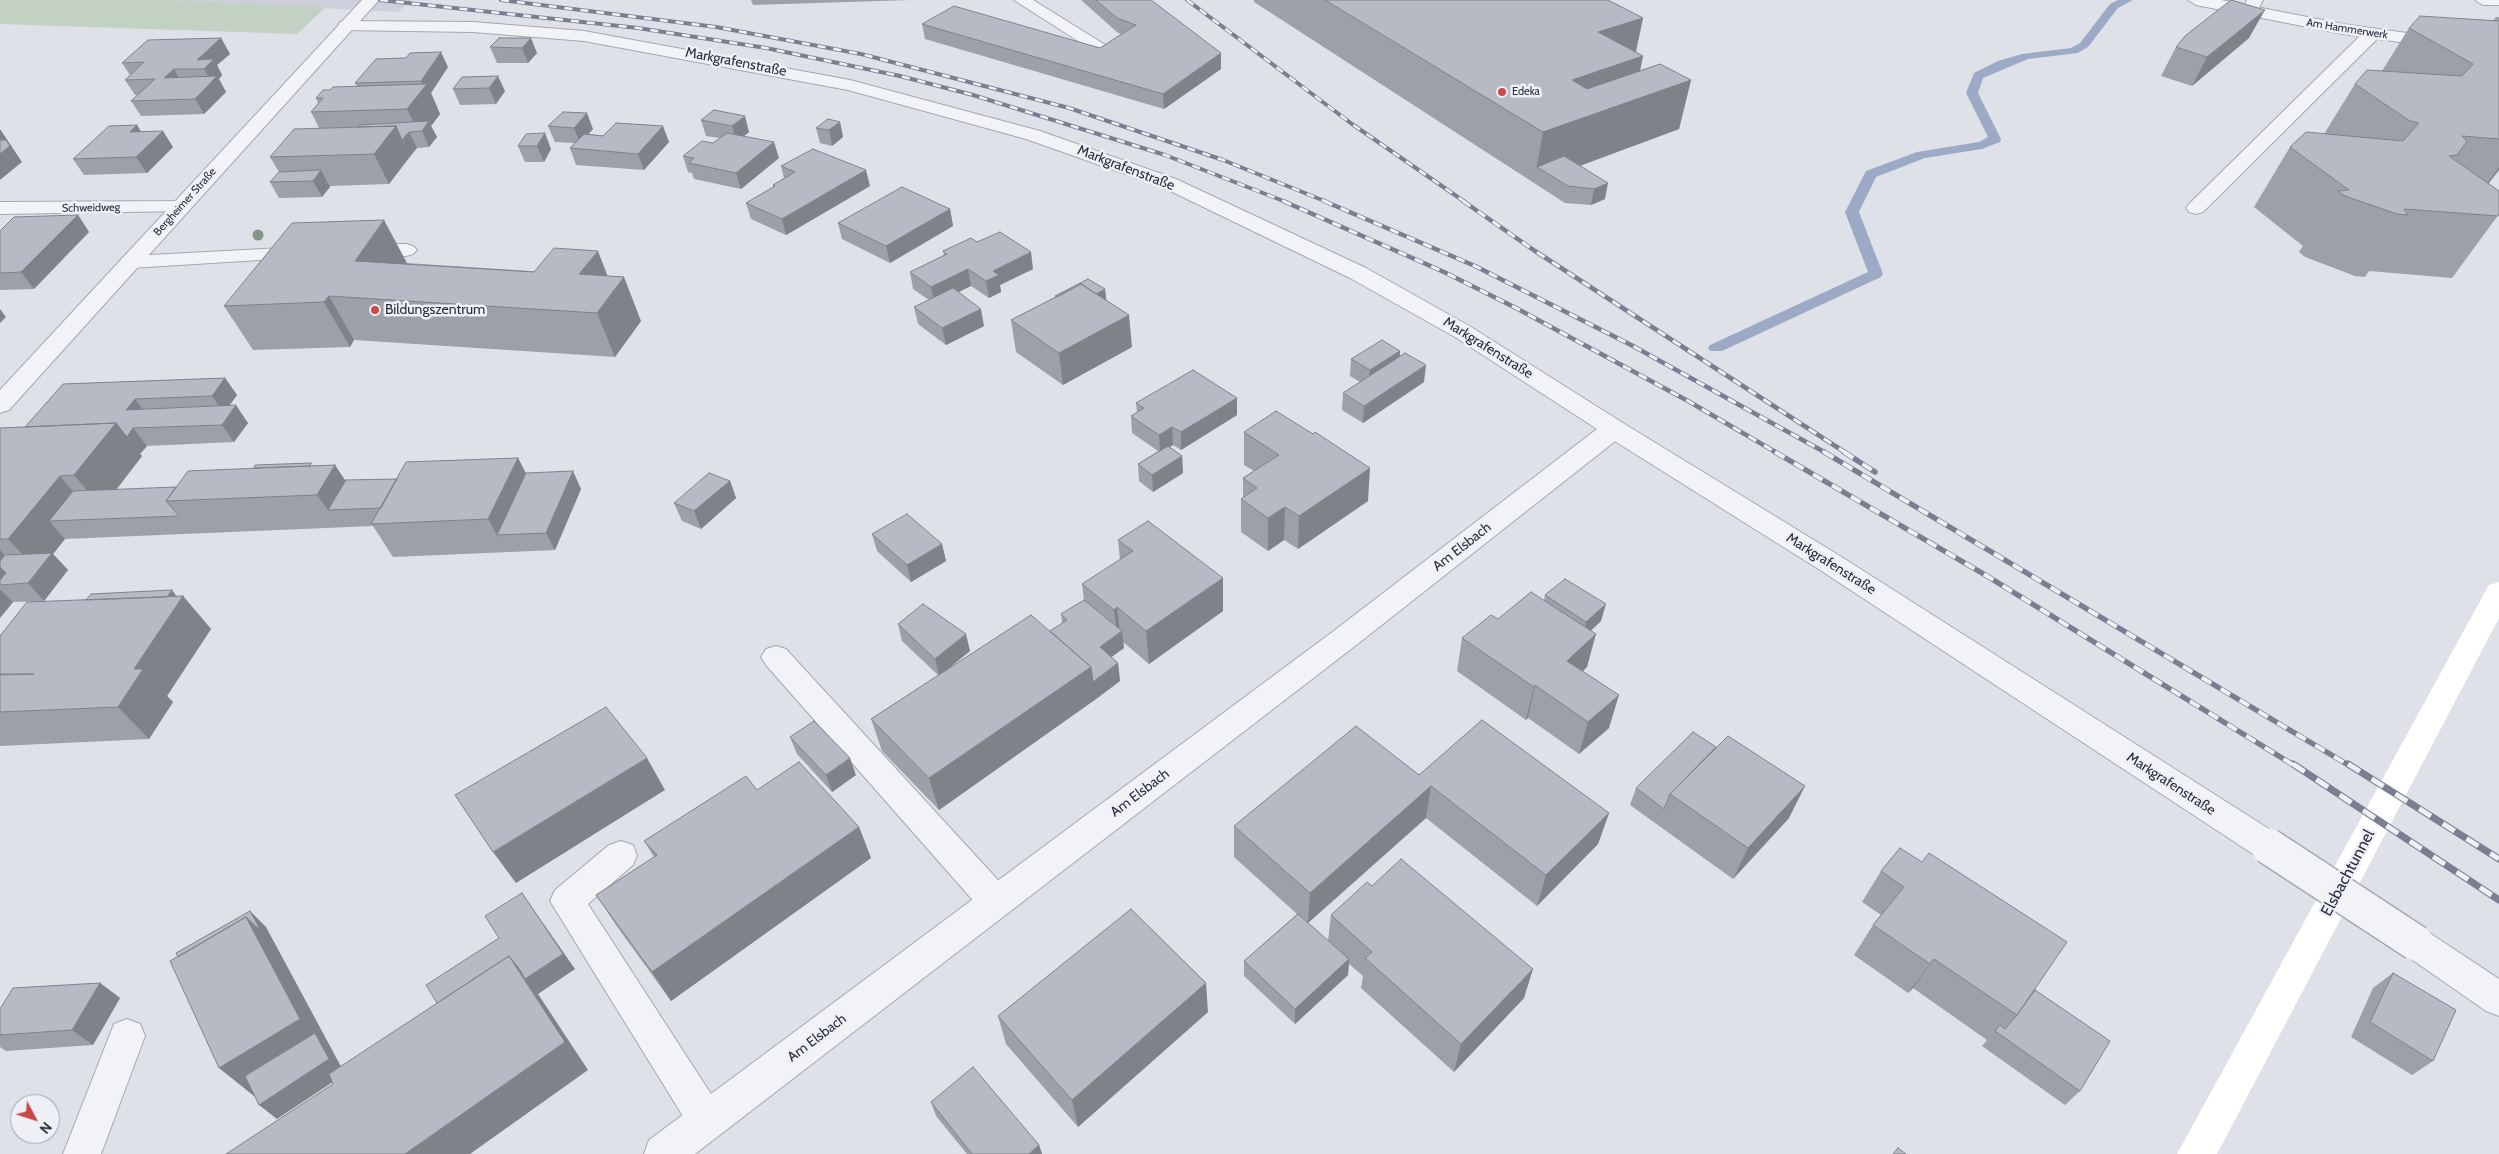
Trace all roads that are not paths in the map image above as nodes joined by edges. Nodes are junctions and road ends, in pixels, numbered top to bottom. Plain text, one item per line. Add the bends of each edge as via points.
1 (371, 0) edge
2 (1022, 0) edge
3 (2196, 0) edge
4 (2252, 6) edge
5 (346, 26) junction
6 (2372, 34) junction
7 (1098, 46) edge
8 (2499, 51) edge
9 (181, 207) junction
10 (0, 208) edge
11 (2196, 208) dead end
12 (406, 250) dead end
13 (131, 262) junction
14 (0, 405) edge
15 (1614, 429) junction
16 (2499, 592) edge
17 (776, 658) dead end
18 (621, 856) dead end
19 (996, 902) junction
20 (2499, 999) edge
21 (127, 1036) dead end
22 (707, 1121) junction
23 (82, 1154) edge
24 (664, 1154) edge
25 (2196, 1154) edge

1 - 5 street, Bergheimer Straße
2 - 7 street
3 - 4 street, Am Hammerwerk
4 - 6 street, Am Hammerwerk
5 - 9 street, Bergheimer Straße
5 - 15 street, Markgrafenstraße via 473,26 584,36 850,85 1033,135 1169,183 1340,264 1464,332
6 - 8 street, Am Hammerwerk
6 - 11 street
9 - 10 street, Schweidweg
9 - 13 street, Bergheimer Straße
12 - 13 street
13 - 14 street, Bergheimer Straße
15 - 19 street, Am Elsbach
15 - 20 street, Markgrafenstraße, bridge via 1830,563
16 - 25 main road, Elsbachtunnel
17 - 19 street
18 - 22 street via 567,901
19 - 22 street, Am Elsbach
21 - 23 street
22 - 24 street, Am Elsbach

